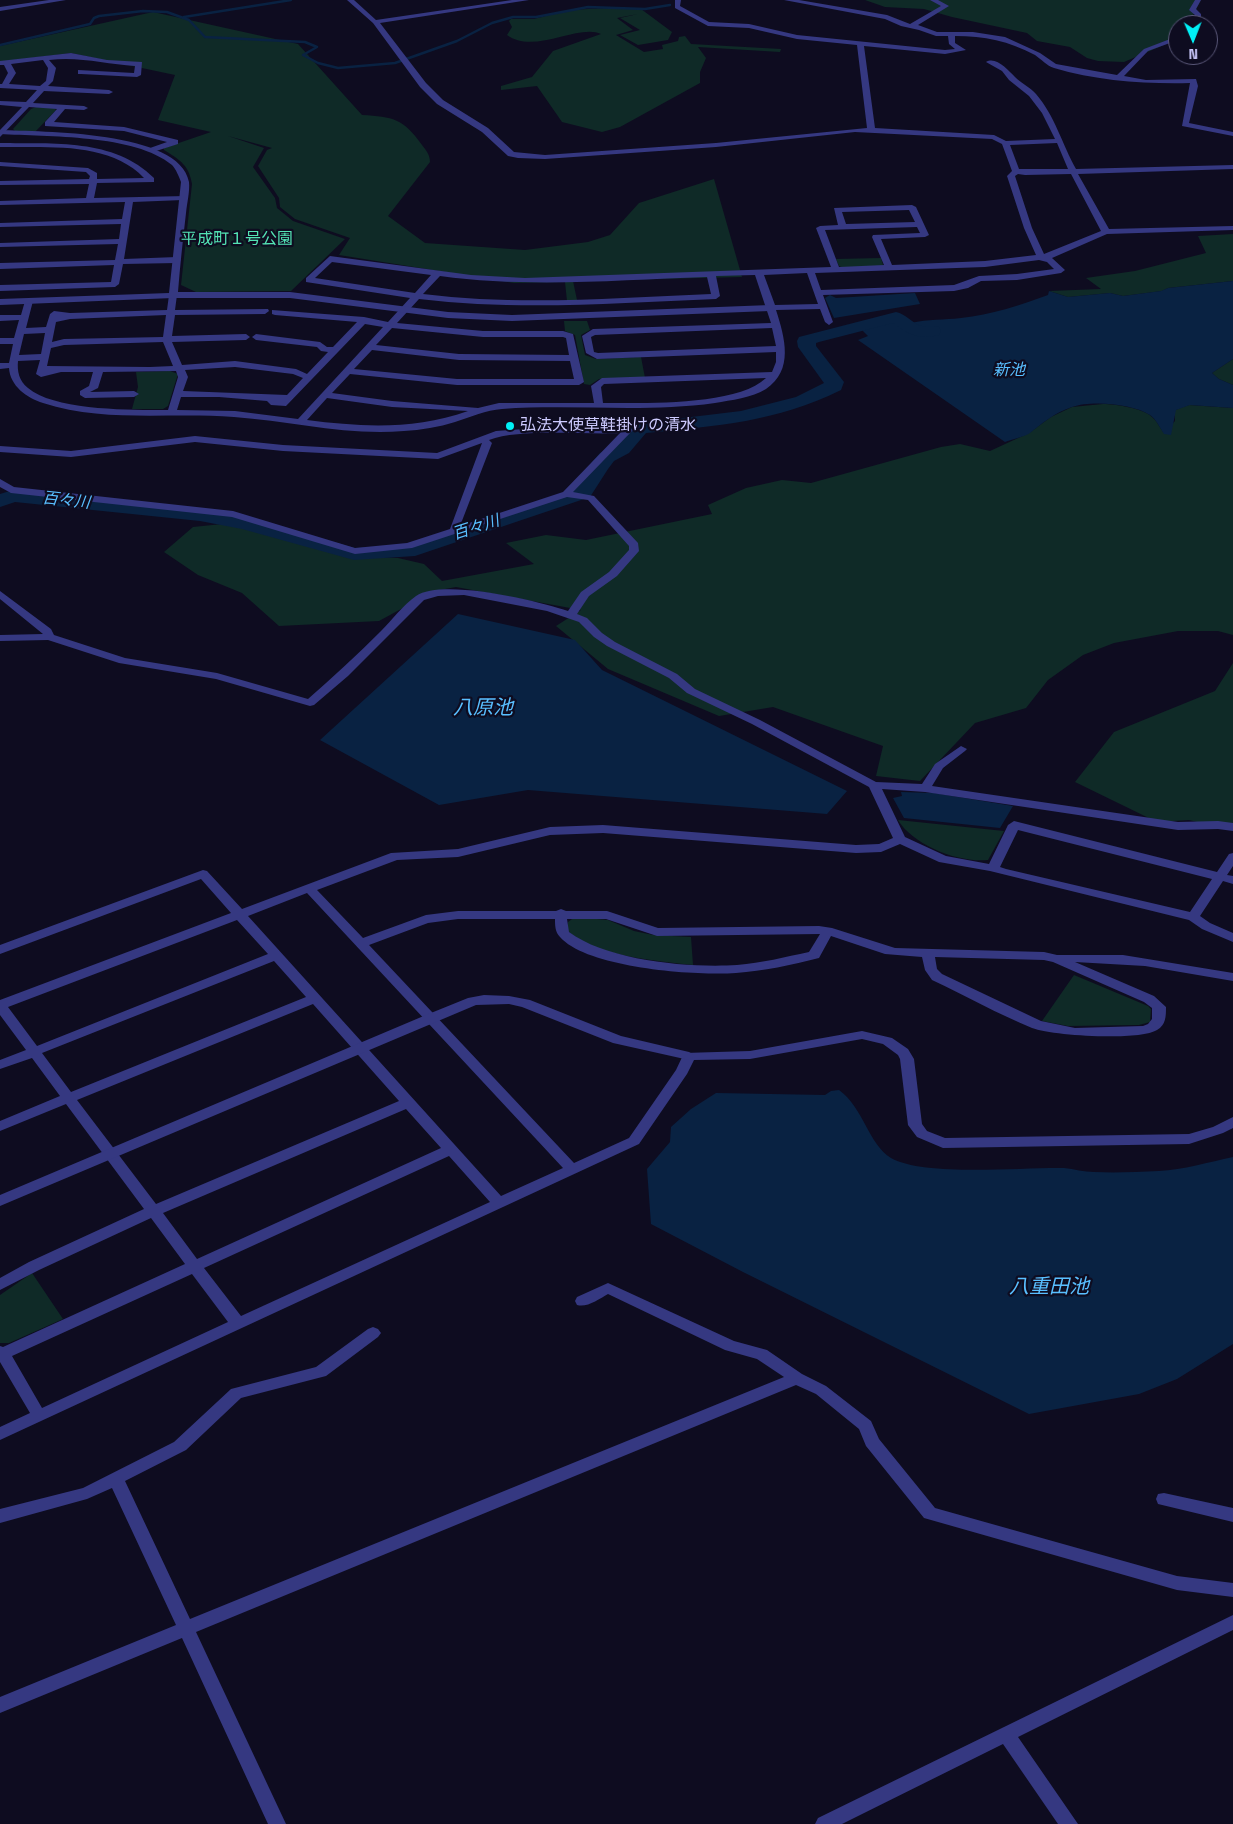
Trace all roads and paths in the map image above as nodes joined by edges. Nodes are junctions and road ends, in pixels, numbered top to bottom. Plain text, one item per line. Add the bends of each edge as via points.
1 (63, 0) edge
2 (350, 0) edge
3 (526, 0) edge
4 (678, 0) edge
5 (787, 0) edge
6 (933, 0) edge
7 (1198, 0) edge
8 (40, 2) edge
9 (0, 9) edge
10 (1198, 15) edge
11 (375, 22) junction
12 (912, 26) junction
13 (951, 35) junction
14 (860, 42) junction
15 (1168, 42) edge
16 (44, 57) junction
17 (85, 58) junction
18 (990, 62) dead end
19 (3, 63) edge
20 (81, 72) junction
21 (1120, 76) junction
22 (2, 87) edge
23 (42, 89) junction
24 (71, 90) junction
25 (109, 92) dead end
26 (0, 103) edge
27 (27, 105) junction
28 (63, 107) junction
29 (84, 108) dead end
30 (0, 121) edge
31 (12, 122) junction
32 (871, 130) junction
33 (1, 133) edge
34 (1233, 134) edge
35 (1060, 141) junction
36 (1005, 143) junction
37 (0, 145) edge
38 (153, 150) junction
39 (27, 156) junction
40 (0, 164) edge
41 (1233, 167) edge
42 (1016, 171) junction
43 (1073, 172) junction
44 (93, 182) junction
45 (0, 183) edge
46 (183, 198) junction
47 (128, 199) junction
48 (90, 201) junction
49 (0, 203) edge
50 (125, 221) junction
51 (0, 224) edge
52 (920, 224) junction
53 (843, 227) junction
54 (1233, 228) edge
55 (1106, 232) junction
56 (122, 241) junction
57 (0, 245) edge
58 (1042, 258) junction
59 (177, 260) junction
60 (119, 262) junction
61 (0, 266) edge
62 (889, 268) junction
63 (836, 270) junction
64 (810, 271) junction
65 (759, 273) junction
66 (950, 273) junction
67 (437, 274) junction
68 (710, 275) junction
69 (969, 284) junction
70 (0, 288) edge
71 (578, 291) junction
72 (818, 293) junction
73 (173, 295) junction
74 (418, 296) junction
75 (28, 301) junction
76 (0, 302) edge
77 (823, 306) junction
78 (770, 308) junction
79 (406, 309) junction
80 (171, 312) junction
81 (24, 317) junction
82 (0, 318) edge
83 (829, 322) dead end
84 (361, 323) junction
85 (391, 325) junction
86 (775, 325) junction
87 (50, 330) junction
88 (20, 336) junction
89 (167, 340) junction
90 (0, 342) edge
91 (47, 343) junction
92 (337, 348) junction
93 (370, 348) junction
94 (780, 349) junction
95 (44, 357) junction
96 (574, 358) junction
97 (14, 362) junction
98 (0, 366) edge
99 (179, 367) junction
100 (99, 369) junction
101 (348, 371) junction
102 (312, 374) junction
103 (776, 375) junction
104 (134, 394) dead end
105 (179, 394) junction
106 (326, 395) junction
107 (599, 406) junction
108 (479, 409) junction
109 (172, 412) junction
110 (300, 422) junction
111 (484, 439) junction
112 (0, 449) edge
113 (0, 482) edge
114 (11, 490) junction
115 (566, 494) junction
116 (0, 496) edge
117 (455, 530) junction
118 (0, 594) edge
119 (571, 615) junction
120 (49, 637) junction
121 (0, 638) edge
122 (960, 749) dead end
123 (874, 785) junction
124 (925, 788) junction
125 (1233, 827) edge
126 (900, 839) junction
127 (1233, 857) edge
128 (993, 868) junction
129 (1227, 878) edge
130 (308, 888) junction
131 (561, 913) junction
132 (239, 914) junction
133 (1193, 917) junction
134 (828, 931) junction
135 (1233, 938) edge
136 (360, 944) junction
137 (0, 950) edge
138 (928, 953) junction
139 (276, 956) junction
140 (1057, 959) junction
141 (1233, 977) edge
142 (315, 998) junction
143 (0, 1006) edge
144 (431, 1018) junction
145 (361, 1048) junction
146 (35, 1051) junction
147 (689, 1056) junction
148 (0, 1065) edge
149 (68, 1098) junction
150 (409, 1102) junction
151 (1233, 1122) edge
152 (0, 1126) edge
153 (451, 1149) junction
154 (111, 1152) junction
155 (572, 1170) junction
156 (0, 1201) edge
157 (499, 1204) junction
158 (154, 1212) junction
159 (195, 1266) junction
160 (0, 1285) edge
161 (582, 1301) dead end
162 (238, 1324) junction
163 (373, 1333) dead end
164 (2, 1353) edge
165 (797, 1378) junction
166 (39, 1416) junction
167 (0, 1434) edge
168 (116, 1478) junction
169 (1164, 1499) dead end
170 (1233, 1515) edge
171 (0, 1516) edge
172 (1233, 1590) edge
173 (1233, 1622) edge
174 (186, 1628) junction
175 (0, 1705) edge
176 (1006, 1734) junction
177 (277, 1824) edge
178 (824, 1824) edge
179 (1069, 1824) edge

1 - 8 street
2 - 11 street
3 - 11 street
4 - 14 street via 676,7 708,24 749,26 797,37
5 - 12 street via 887,17
6 - 12 street via 946,6
7 - 10 street via 1192,10
8 - 9 street
11 - 32 street via 440,102 485,130 511,154 518,156 716,145
12 - 13 street
13 - 14 street via 952,44 962,50 945,52
13 - 21 street via 1002,38 1038,54 1054,66
14 - 32 street
15 - 21 street via 1146,50
16 - 17 street via 71,55
16 - 19 street
16 - 23 street via 52,73
17 - 20 street
17 - 20 street via 139,64 137,75
18 - 35 street via 1005,69 1032,94
19 - 22 street via 12,73
20 - 24 street via 79,81
21 - 34 street via 1146,82 1193,81 1185,124
22 - 23 street
23 - 24 street
23 - 27 street
24 - 25 street
26 - 27 street
27 - 28 street
27 - 31 street
28 - 29 street
28 - 38 street via 48,124 124,129 176,142
30 - 31 street
31 - 33 street
32 - 36 street via 994,137
33 - 38 street via 103,139
35 - 36 street
35 - 43 street
36 - 42 street
37 - 39 street
38 - 46 street via 180,169 184,177
39 - 40 street
39 - 44 street via 85,169 94,175
39 - 44 street via 87,150 120,156 139,167 151,180
41 - 43 street
42 - 43 street
42 - 58 street via 1011,176 1026,224
43 - 55 street
44 - 45 street
44 - 48 street
46 - 47 street
46 - 59 street
47 - 48 street
47 - 50 street
48 - 49 street
50 - 51 street
50 - 56 street
52 - 53 street
52 - 53 street via 912,207 837,210
52 - 62 street via 925,235 876,237
53 - 63 street via 820,228
54 - 55 street
55 - 58 street
56 - 57 street
56 - 60 street
58 - 66 street
58 - 69 street via 1050,260 1061,270 983,278
59 - 60 street
59 - 73 street
60 - 61 street
60 - 70 street via 115,284
62 - 63 street
62 - 66 street
63 - 64 street
64 - 65 street
64 - 72 street
65 - 68 street
65 - 78 street
66 - 69 street
67 - 71 street via 511,280
67 - 74 street
67 - 74 street via 330,260 309,280
68 - 71 street
68 - 71 street via 716,296
69 - 72 street via 954,288
71 - 74 street via 502,303
72 - 77 street
73 - 75 street
73 - 79 street via 290,294
73 - 80 street
74 - 79 street
75 - 76 street
75 - 81 street
77 - 78 street
77 - 83 street
78 - 79 street via 520,318 462,316
78 - 86 street
79 - 85 street
80 - 84 street via 270,312 364,320
80 - 87 street via 54,314
80 - 89 street
81 - 82 street
81 - 88 street
84 - 85 street
84 - 92 street
85 - 93 street
85 - 96 street via 483,334 563,334 570,336
86 - 94 street
86 - 94 street via 593,332 586,336 590,353 597,356
87 - 88 street
87 - 91 street
88 - 90 street
88 - 97 street
89 - 91 street via 64,342 56,346
89 - 92 street via 251,337
89 - 99 street
91 - 95 street
92 - 102 street
93 - 96 street via 478,358
93 - 101 street
94 - 103 street
95 - 97 street
95 - 100 street via 42,368
96 - 101 street via 580,382 457,382
97 - 98 street
97 - 109 street via 14,377 26,391 41,400 82,410
99 - 100 street
99 - 102 street via 235,364 296,372 305,370
99 - 105 street via 183,377
100 - 104 street via 93,388 104,395
101 - 106 street
102 - 105 street via 283,404 274,403 270,398 231,394
103 - 107 street via 761,389 732,398
103 - 107 street via 602,382 596,386
105 - 109 street
106 - 108 street
106 - 110 street
107 - 108 street via 515,404
108 - 110 street via 438,424 397,430 363,430
109 - 110 street
111 - 112 street via 438,456 283,448 195,439 70,454
111 - 115 street via 496,434 538,431 628,430
111 - 117 street via 487,443
113 - 114 street
114 - 116 street
114 - 117 street via 233,514 355,551 408,546
115 - 117 street
115 - 119 street via 592,498 634,545 634,551 613,574 585,594
118 - 120 street via 47,631
119 - 120 street via 464,592 437,593 420,598 310,703 217,676 123,661
119 - 123 street via 584,620 598,635 626,654 673,676 690,691
120 - 121 street
122 - 124 street via 939,766
123 - 124 street
123 - 126 street
124 - 125 street via 1178,826
126 - 128 street via 943,859
126 - 130 street via 881,848 856,849 603,829 564,830 523,836 458,853 387,858
127 - 129 street
128 - 129 street via 1014,825
128 - 133 street
129 - 133 street
130 - 132 street
130 - 136 street
131 - 134 street via 607,915 657,932
131 - 134 street via 565,936 592,950 653,965 691,970 753,967 814,955
131 - 136 street via 444,915
132 - 137 street via 203,874
132 - 139 street
132 - 143 street
133 - 135 street
134 - 138 street via 880,950
136 - 144 street
138 - 140 street
138 - 140 street via 931,970 937,977 1038,1025 1076,1032 1144,1030 1159,1020 1161,1014 1154,1002
139 - 142 street
139 - 146 street
140 - 141 street via 1081,956 1127,959
142 - 145 street
142 - 149 street
143 - 146 street
144 - 145 street
144 - 147 street via 484,999 509,1000 525,1003 618,1040
144 - 155 street
145 - 150 street
145 - 154 street
146 - 148 street
146 - 149 street
147 - 151 street via 750,1055 862,1035 887,1041 903,1052 907,1059 915,1125 922,1134 944,1143 1189,1139
147 - 155 street via 634,1141
149 - 152 street
149 - 154 street
150 - 153 street
150 - 158 street
153 - 157 street
153 - 159 street
154 - 156 street
154 - 158 street
155 - 157 street
157 - 162 street
158 - 159 street
158 - 160 street via 34,1266
159 - 162 street
159 - 164 street
161 - 165 street via 608,1288 730,1346 762,1354
162 - 166 street
163 - 168 street via 320,1372 236,1394 180,1446
164 - 166 street
165 - 172 street via 821,1390 865,1425 872,1442 930,1514 1177,1583
165 - 174 street
166 - 167 street
168 - 171 street via 86,1494
168 - 174 street
169 - 170 street
173 - 176 street
174 - 175 street
174 - 177 street
176 - 178 street
176 - 179 street

